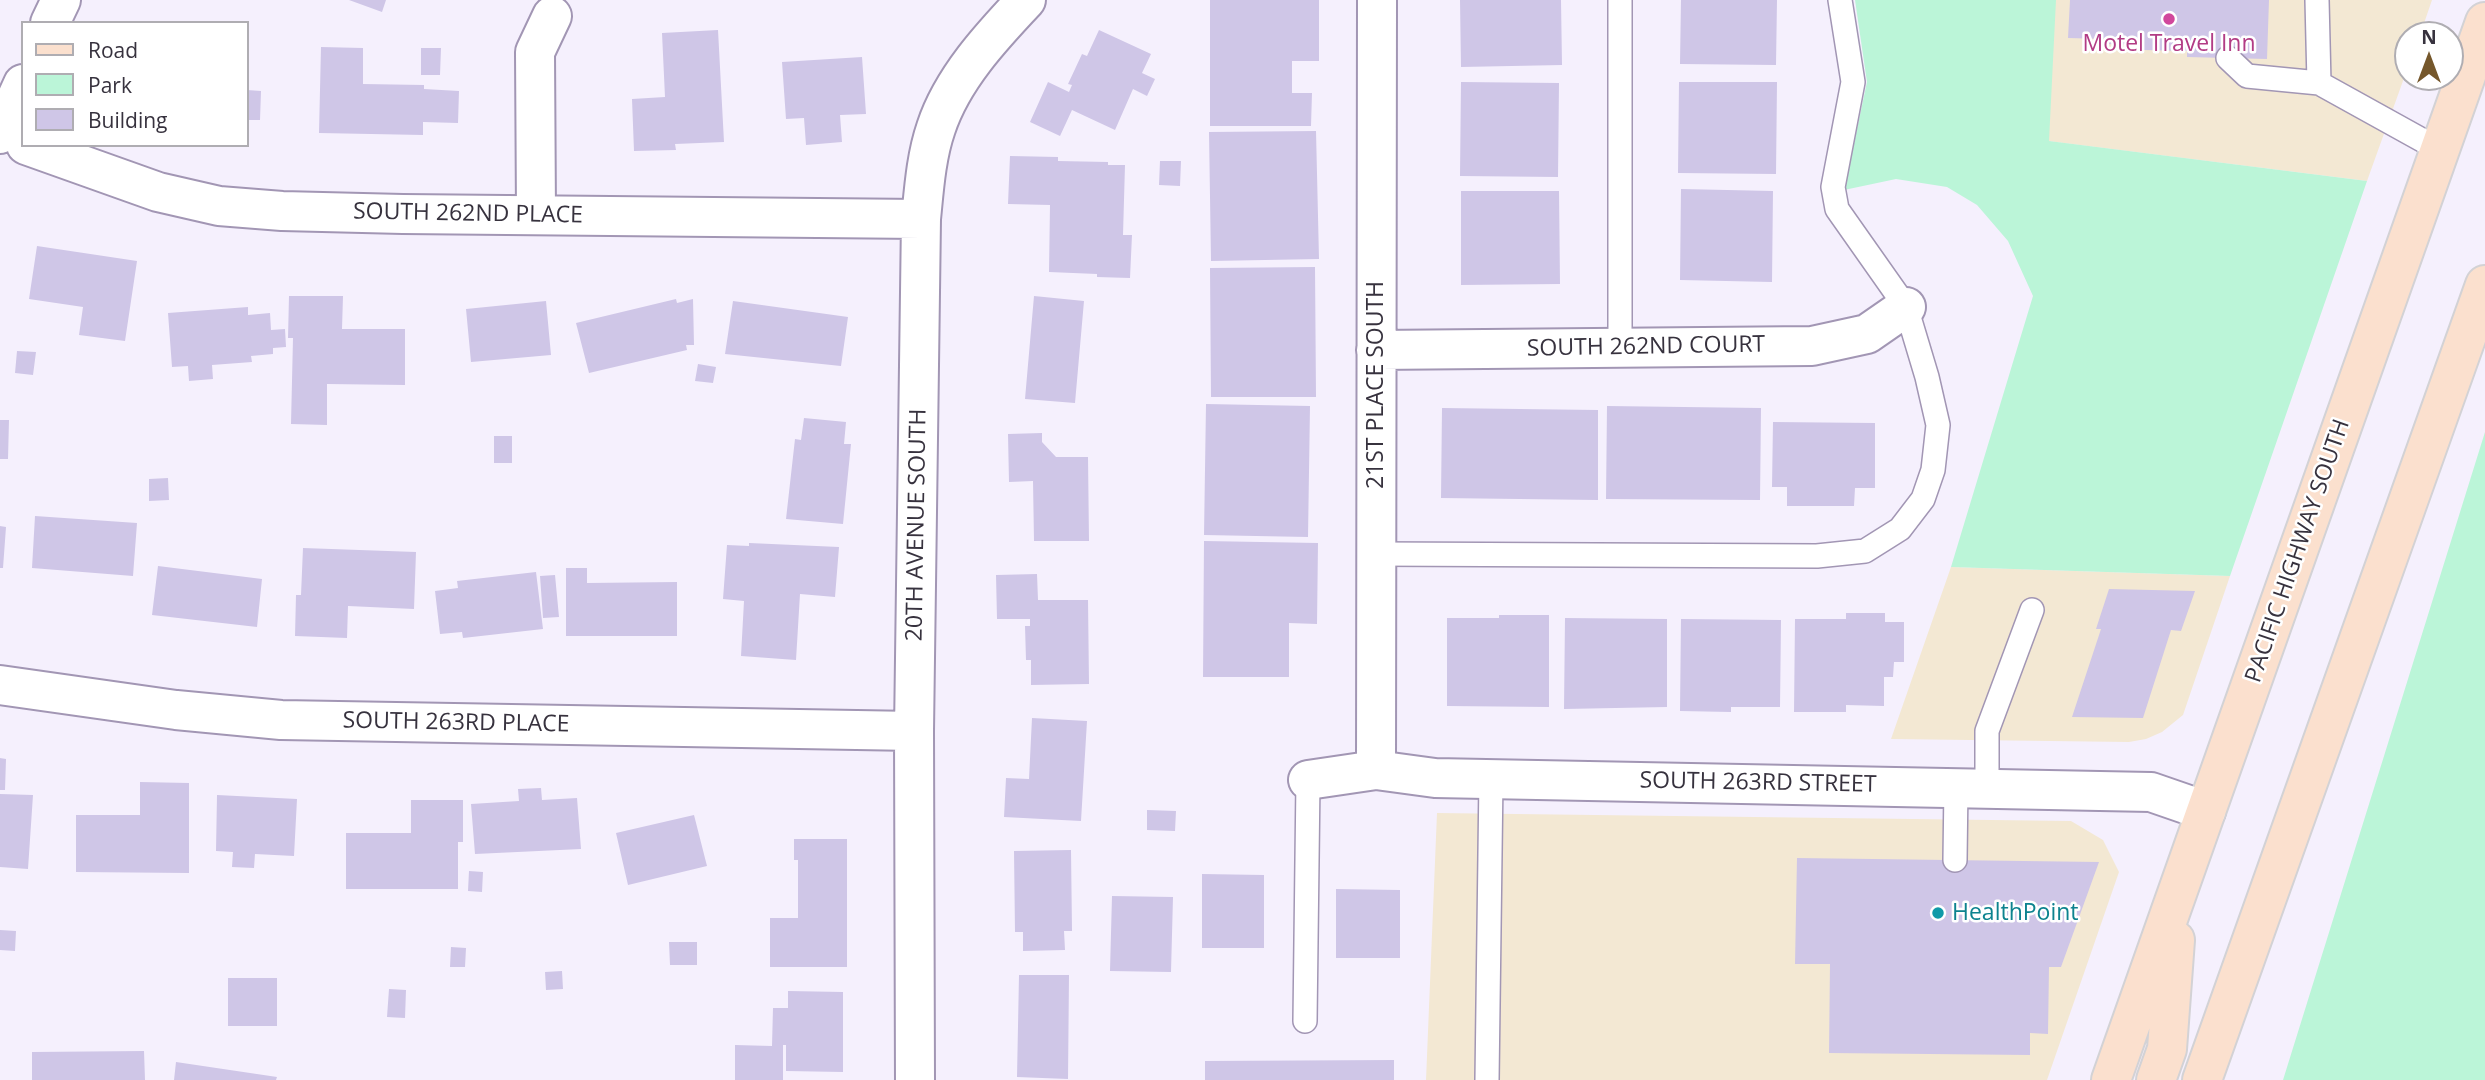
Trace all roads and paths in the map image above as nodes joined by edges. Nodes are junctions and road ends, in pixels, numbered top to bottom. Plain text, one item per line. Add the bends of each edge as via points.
1 (61, 0) edge
2 (1026, 0) edge
3 (1377, 0) edge
4 (1620, 0) edge
5 (1840, 0) edge
6 (2317, 0) edge
7 (552, 16) dead end
8 (51, 21) edge
9 (2485, 22) edge
10 (2228, 58) dead end
11 (2319, 83) junction
12 (21, 88) edge
13 (0, 135) edge
14 (21, 144) edge
15 (30, 147) edge
16 (2440, 150) junction
17 (537, 214) junction
18 (921, 219) junction
19 (2485, 285) edge
20 (1906, 307) junction
21 (1620, 348) junction
22 (1376, 350) junction
23 (1375, 554) junction
24 (2032, 610) dead end
25 (0, 685) edge
26 (914, 731) junction
27 (1376, 771) junction
28 (1491, 778) junction
29 (1307, 780) joint
30 (1971, 787) junction
31 (2206, 811) junction
32 (1955, 860) dead end
33 (2179, 889) junction
34 (1305, 1021) dead end
35 (915, 1080) edge
36 (1487, 1080) edge
37 (2111, 1080) edge
38 (2156, 1080) edge
39 (2202, 1080) edge

1 - 8 street
2 - 18 street, 20TH AVENUE SOUTH via 978,55 948,99 931,147
3 - 22 street, 21ST PLACE SOUTH
4 - 21 lane
5 - 20 lane via 1853,82 1833,187 1837,209
6 - 11 lane
7 - 17 street via 535,52
9 - 16 main road, PACIFIC HIGHWAY SOUTH
10 - 11 lane via 2247,76
11 - 16 lane
12 - 13 street
13 - 14 street, SOUTH 262ND PLACE
15 - 17 street, SOUTH 262ND PLACE via 158,192 219,206
16 - 31 main road, PACIFIC HIGHWAY SOUTH
17 - 18 street, SOUTH 262ND PLACE
18 - 26 street, 20TH AVENUE SOUTH
19 - 39 main road
20 - 21 street, SOUTH 262ND COURT via 1867,334 1812,346
20 - 23 lane via 1938,425 1933,470 1923,499 1900,529 1865,551 1817,556
21 - 22 street, SOUTH 262ND COURT
22 - 23 street, 21ST PLACE SOUTH
23 - 27 street, 21ST PLACE SOUTH
24 - 30 lane
25 - 26 street, SOUTH 263RD PLACE via 281,720
26 - 35 street, 20TH AVENUE SOUTH
27 - 28 street, SOUTH 263RD STREET
27 - 29 street, SOUTH 263RD STREET
28 - 30 street, SOUTH 263RD STREET
28 - 36 lane
29 - 34 lane
30 - 31 street, SOUTH 263RD STREET via 2151,792
30 - 32 lane
31 - 33 main road, PACIFIC HIGHWAY SOUTH
33 - 37 main road, PACIFIC HIGHWAY SOUTH
33 - 38 main road via 2167,1049

